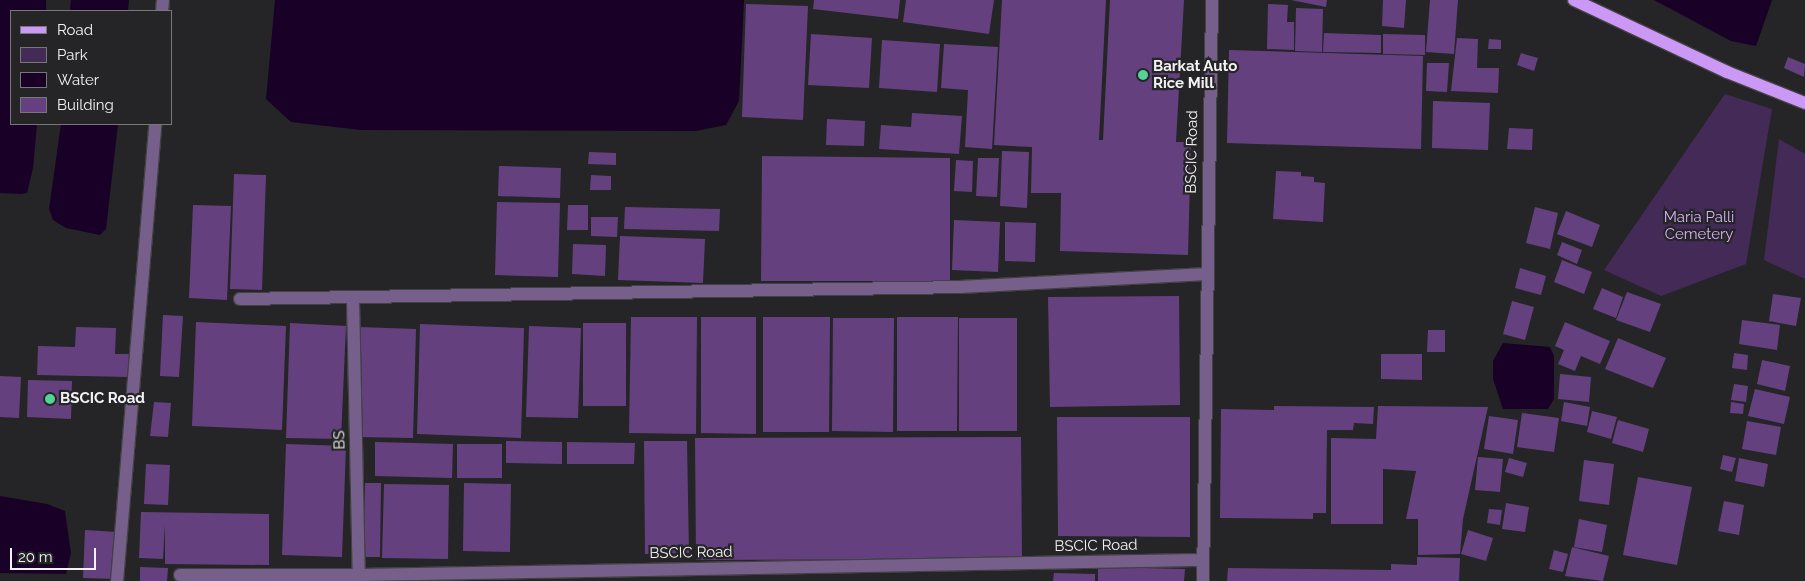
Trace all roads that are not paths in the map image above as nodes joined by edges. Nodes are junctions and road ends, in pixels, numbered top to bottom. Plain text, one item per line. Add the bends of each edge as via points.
1 (1212, 0) edge
2 (1574, 0) edge
3 (1805, 103) edge
4 (155, 125) edge
5 (1206, 274) junction
6 (240, 299) dead end
7 (353, 299) junction
8 (1203, 560) junction
9 (180, 575) dead end
10 (360, 578) edge
11 (118, 581) edge
12 (1203, 581) edge

1 - 5 street, BSCIC Road
2 - 3 main road via 1727,72
4 - 11 street
5 - 7 street via 961,287
5 - 8 street, BSCIC Road
6 - 7 street
7 - 10 street, BS
8 - 10 street, BSCIC Road
8 - 12 street, BSCIC Road
9 - 10 street, BSCIC Road

